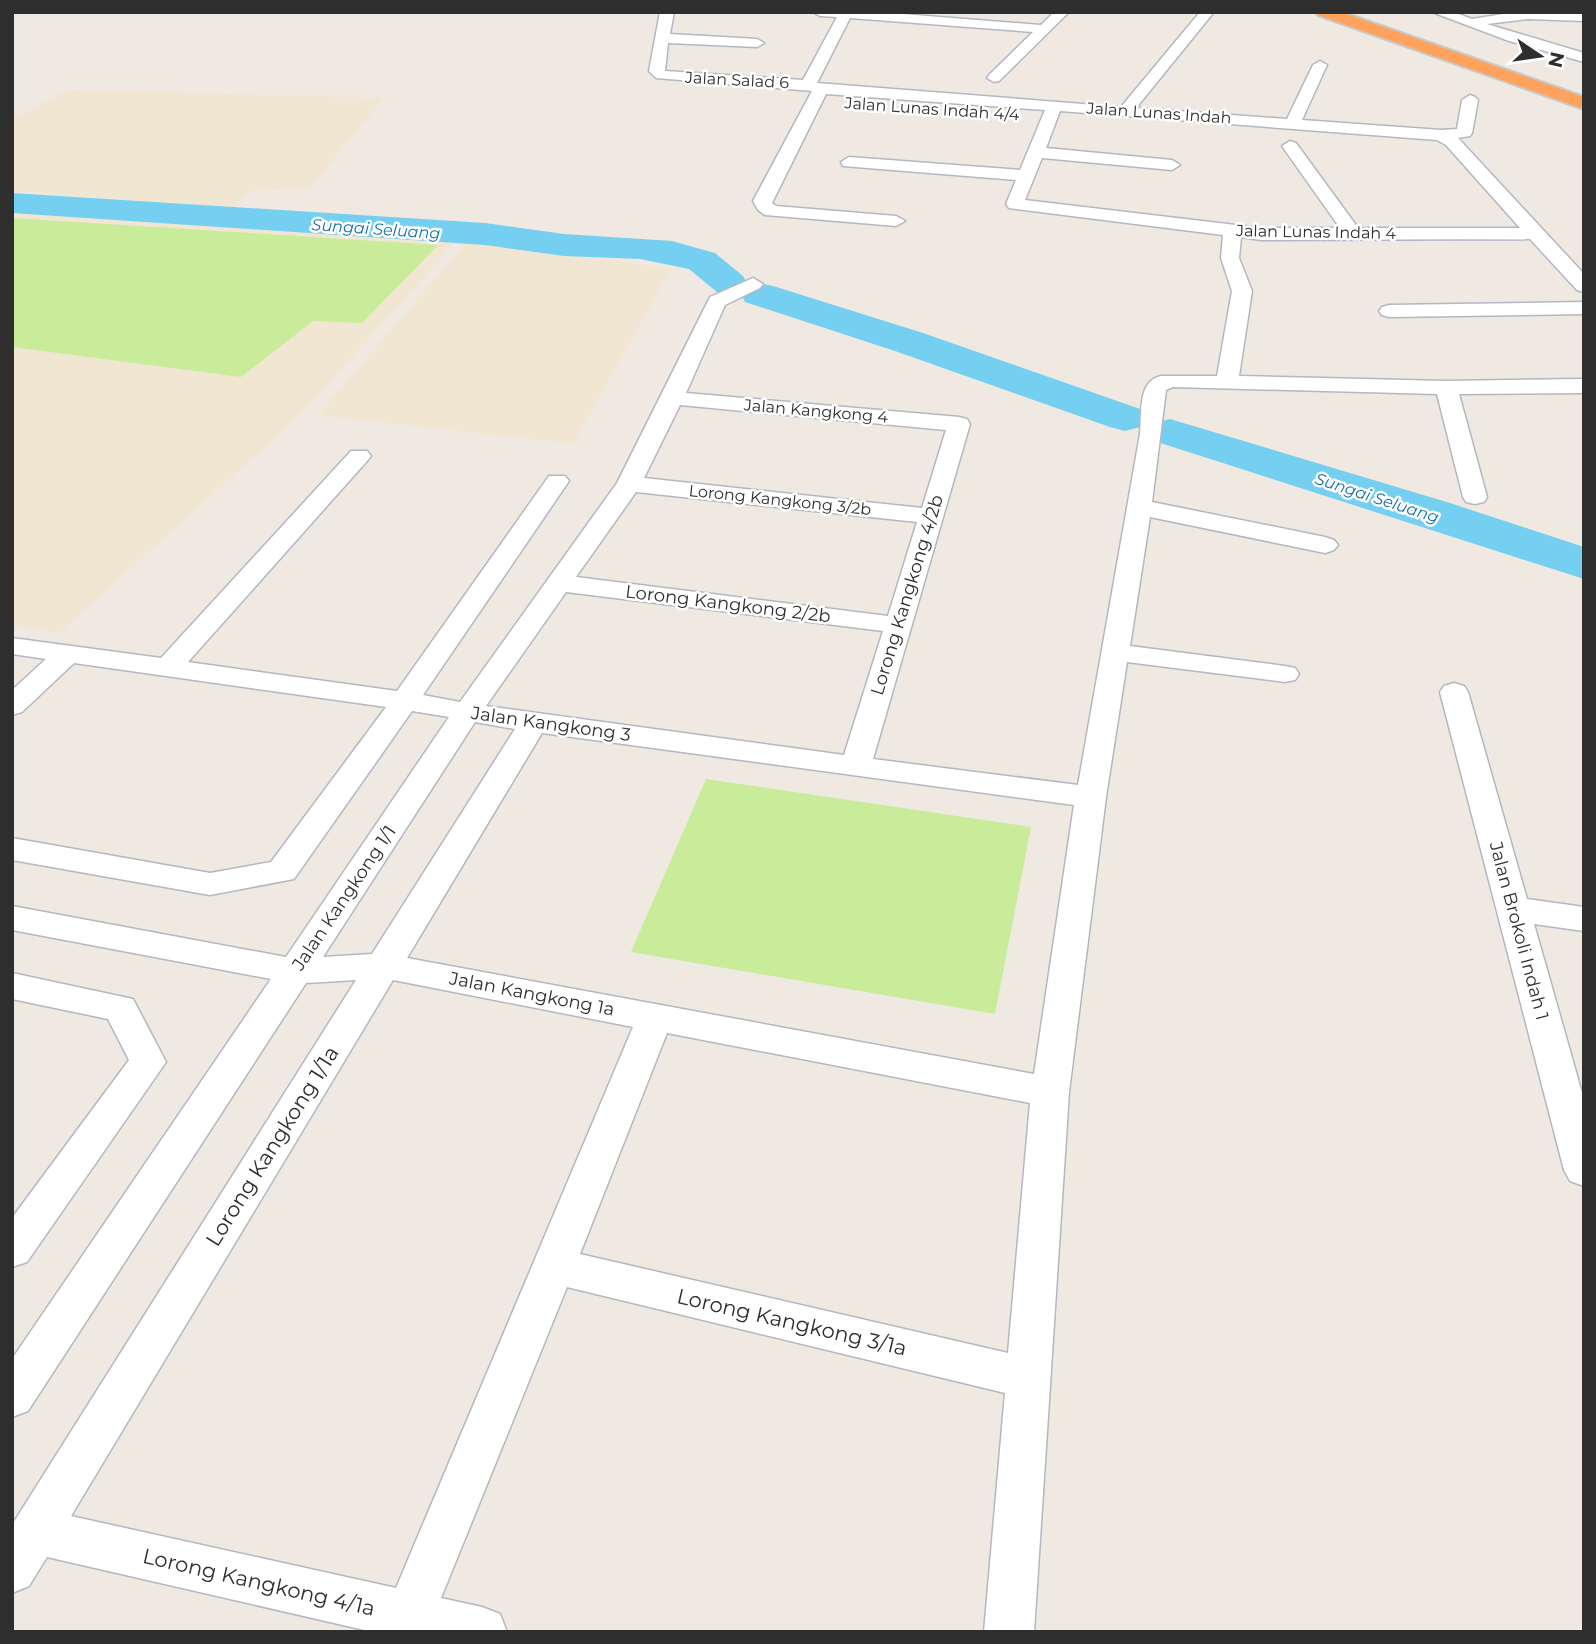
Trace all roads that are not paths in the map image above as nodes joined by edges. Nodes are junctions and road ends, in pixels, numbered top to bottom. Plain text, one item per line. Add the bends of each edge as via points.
1 (667, 12) edge
2 (820, 12) edge
3 (1062, 12) edge
4 (1207, 12) edge
5 (1324, 12) edge
6 (1347, 12) edge
7 (1439, 12) edge
8 (844, 16) junction
9 (1584, 17) edge
10 (1467, 22) junction
11 (1045, 29) junction
12 (662, 38) junction
13 (757, 43) dead end
14 (1584, 58) edge
15 (1320, 65) dead end
16 (994, 78) dead end
17 (815, 92) junction
18 (1584, 94) edge
19 (1470, 100) dead end
20 (1584, 103) edge
21 (1126, 110) junction
22 (1052, 111) junction
23 (1292, 124) junction
24 (1441, 135) junction
25 (1290, 146) dead end
26 (1036, 152) junction
27 (849, 162) dead end
28 (1172, 165) dead end
29 (1026, 176) junction
30 (897, 221) dead end
31 (1232, 231) junction
32 (1535, 233) junction
33 (1353, 234) junction
34 (753, 284) dead end
35 (1584, 286) edge
36 (1584, 307) edge
37 (1389, 311) dead end
38 (1227, 382) junction
39 (1584, 386) edge
40 (1446, 388) junction
41 (673, 398) junction
42 (959, 424) joint
43 (359, 456) dead end
44 (557, 481) dead end
45 (628, 484) junction
46 (1475, 497) dead end
47 (1139, 507) junction
48 (930, 516) junction
49 (1325, 545) dead end
50 (557, 583) junction
51 (898, 625) junction
52 (12, 646) edge
53 (1115, 652) junction
54 (66, 655) junction
55 (167, 669) junction
56 (1285, 674) dead end
57 (1454, 692) dead end
58 (405, 701) junction
59 (12, 706) edge
60 (467, 712) junction
61 (533, 723) junction
62 (856, 766) junction
63 (1091, 796) junction
64 (12, 849) edge
65 (1513, 909) junction
66 (12, 918) edge
67 (1584, 919) edge
68 (383, 966) junction
69 (295, 971) junction
70 (12, 986) edge
71 (655, 1018) junction
72 (1050, 1091) junction
73 (1584, 1170) edge
74 (12, 1250) edge
75 (555, 1266) junction
76 (1028, 1378) junction
77 (12, 1397) edge
78 (24, 1550) edge
79 (405, 1624) edge
80 (482, 1632) edge
81 (1009, 1632) edge

1 - 12 street
2 - 8 street
3 - 11 street
4 - 21 street
5 - 20 highway
6 - 18 highway
7 - 10 street
8 - 11 street
8 - 17 street
9 - 10 street via 1527,15
10 - 14 street
11 - 16 street
12 - 13 street
12 - 17 street, Jalan Salad 6 via 656,71 666,76
15 - 23 street
17 - 22 street, Jalan Lunas Indah
17 - 30 street via 762,201 764,206 771,211
19 - 24 street via 1464,133
21 - 22 street, Jalan Lunas Indah
21 - 23 street, Jalan Lunas Indah
22 - 26 street
23 - 24 street, Jalan Lunas Indah
24 - 32 street
25 - 33 street
26 - 28 street
26 - 29 street
27 - 29 street
29 - 31 street, Jalan Lunas Indah 4 via 1015,204
31 - 33 street, Jalan Lunas Indah 4
31 - 38 street via 1230,258 1242,291
32 - 33 street, Jalan Lunas Indah 4
32 - 35 street
34 - 41 street, Jalan Kangkong 1/1 via 717,301
36 - 37 street
38 - 40 street
38 - 47 street via 1161,382 1155,388
39 - 40 street
40 - 46 street
41 - 42 street, Jalan Kangkong 4
41 - 45 street, Jalan Kangkong 1/1
42 - 48 street, Lorong Kangkong 4/2b
43 - 55 street
44 - 58 street
45 - 48 street, Lorong Kangkong 3/2b
45 - 50 street, Jalan Kangkong 1/1
47 - 49 street
47 - 53 street
48 - 51 street, Lorong Kangkong 4/2b
50 - 51 street, Lorong Kangkong 2/2b
50 - 60 street, Jalan Kangkong 1/1
51 - 62 street, Lorong Kangkong 4/2b
52 - 54 street, Jalan Kangkong 3
53 - 56 street
53 - 63 street
54 - 55 street, Jalan Kangkong 3
54 - 59 street
55 - 58 street, Jalan Kangkong 3
57 - 65 street, Jalan Brokoli Indah 1
58 - 60 street, Jalan Kangkong 3
58 - 64 street via 282,871 210,884
60 - 61 street, Jalan Kangkong 3
60 - 69 street, Jalan Kangkong 1/1
61 - 62 street, Jalan Kangkong 3
61 - 68 street, Lorong Kangkong 1/1a
62 - 63 street, Jalan Kangkong 3
63 - 72 street
65 - 67 street
65 - 73 street, Jalan Brokoli Indah 1
66 - 69 street, Jalan Kangkong 1a
68 - 69 street, Jalan Kangkong 1a
68 - 71 street, Jalan Kangkong 1a
68 - 78 street, Lorong Kangkong 1/1a
69 - 77 street, Jalan Kangkong 1/1
70 - 74 street via 120,1008 148,1062
71 - 72 street, Jalan Kangkong 1a
71 - 75 street
72 - 76 street
75 - 76 street, Lorong Kangkong 3/1a
75 - 79 street
76 - 81 street
78 - 79 street, Lorong Kangkong 4/1a
79 - 80 street, Lorong Kangkong 4/1a

